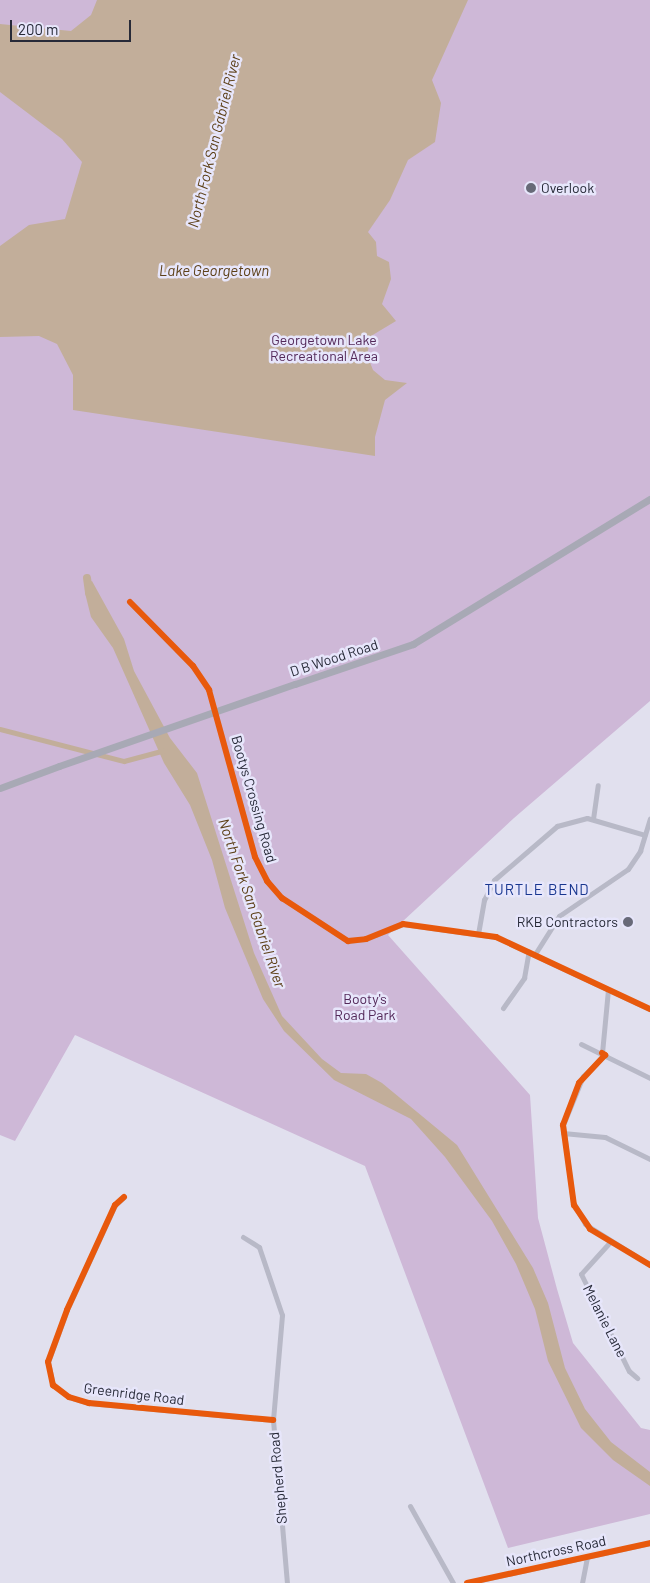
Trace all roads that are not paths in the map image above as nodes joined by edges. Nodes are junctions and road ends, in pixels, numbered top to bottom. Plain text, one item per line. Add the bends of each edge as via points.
1 (650, 499) edge
2 (130, 602) dead end
3 (598, 785) dead end
4 (0, 788) edge
5 (593, 819) junction
6 (650, 819) edge
7 (645, 835) junction
8 (478, 934) junction
9 (529, 951) junction
10 (535, 954) junction
11 (608, 990) junction
12 (503, 1008) dead end
13 (650, 1009) edge
14 (581, 1044) dead end
15 (603, 1054) junction
16 (650, 1078) edge
17 (563, 1133) junction
18 (650, 1159) edge
19 (124, 1197) dead end
20 (243, 1237) dead end
21 (610, 1242) junction
22 (650, 1265) edge
23 (637, 1378) dead end
24 (273, 1420) junction
25 (410, 1506) dead end
26 (650, 1543) edge
27 (587, 1557) junction
28 (287, 1583) edge
29 (454, 1583) edge
30 (467, 1583) edge
31 (582, 1583) edge

1 - 4 main road, D B Wood Road, bridge via 413,644
2 - 8 street, Bootys Crossing Road via 193,666 209,690 255,857 267,881 282,898 348,941 366,939 403,924
3 - 5 street
5 - 7 street
5 - 8 street via 574,820 557,826 494,880 484,900
6 - 7 street
7 - 10 street via 640,851 628,869 559,916
8 - 9 street, Bootys Crossing Road via 504,940
9 - 10 street, Bootys Crossing Road
9 - 12 street via 524,978
10 - 11 street, Bootys Crossing Road
11 - 13 street, Bootys Crossing Road
11 - 15 street
14 - 15 street
15 - 16 street
15 - 17 street via 580,1083
17 - 18 street via 605,1137
17 - 21 street via 576,1211 585,1224
19 - 24 street, Greenridge Road via 116,1204 67,1310 48,1362 53,1385 69,1397 89,1403
20 - 24 street, Shepherd Road via 260,1247 282,1315
21 - 22 street
21 - 23 street, Melanie Lane via 581,1274 628,1371
24 - 28 street, Shepherd Road
25 - 29 street
26 - 27 street, Northcross Road
27 - 30 street, Northcross Road
27 - 31 street

